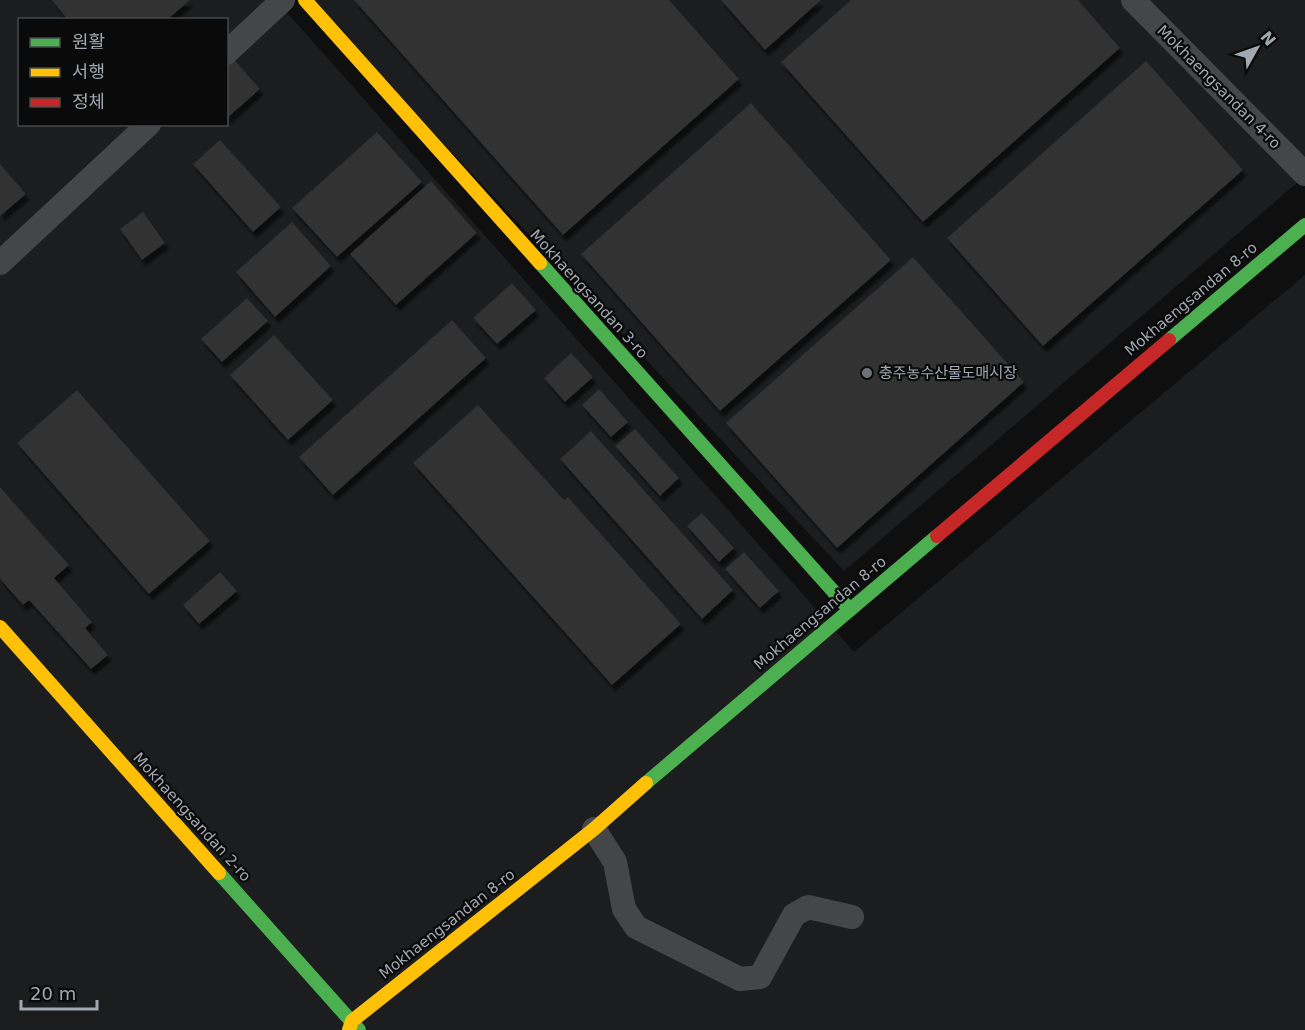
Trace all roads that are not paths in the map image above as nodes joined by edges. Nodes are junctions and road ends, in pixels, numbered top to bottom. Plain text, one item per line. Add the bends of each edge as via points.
1 (283, 0) edge
2 (305, 0) edge
3 (1133, 0) edge
4 (228, 51) edge
5 (147, 126) edge
6 (1305, 174) edge
7 (1305, 225) edge
8 (0, 263) edge
9 (850, 610) junction
10 (0, 627) edge
11 (594, 829) junction
12 (852, 917) dead end
13 (354, 1027) edge

1 - 4 street
2 - 9 street, Mokhaengsandan 3-ro
3 - 6 street, Mokhaengsandan 4-ro
5 - 8 street
7 - 9 street, Mokhaengsandan 8-ro
9 - 11 street, Mokhaengsandan 8-ro
10 - 13 street, Mokhaengsandan 2-ro
11 - 12 street via 615,862 624,909 636,927 740,979 760,977 794,915 808,907
11 - 13 street, Mokhaengsandan 8-ro

